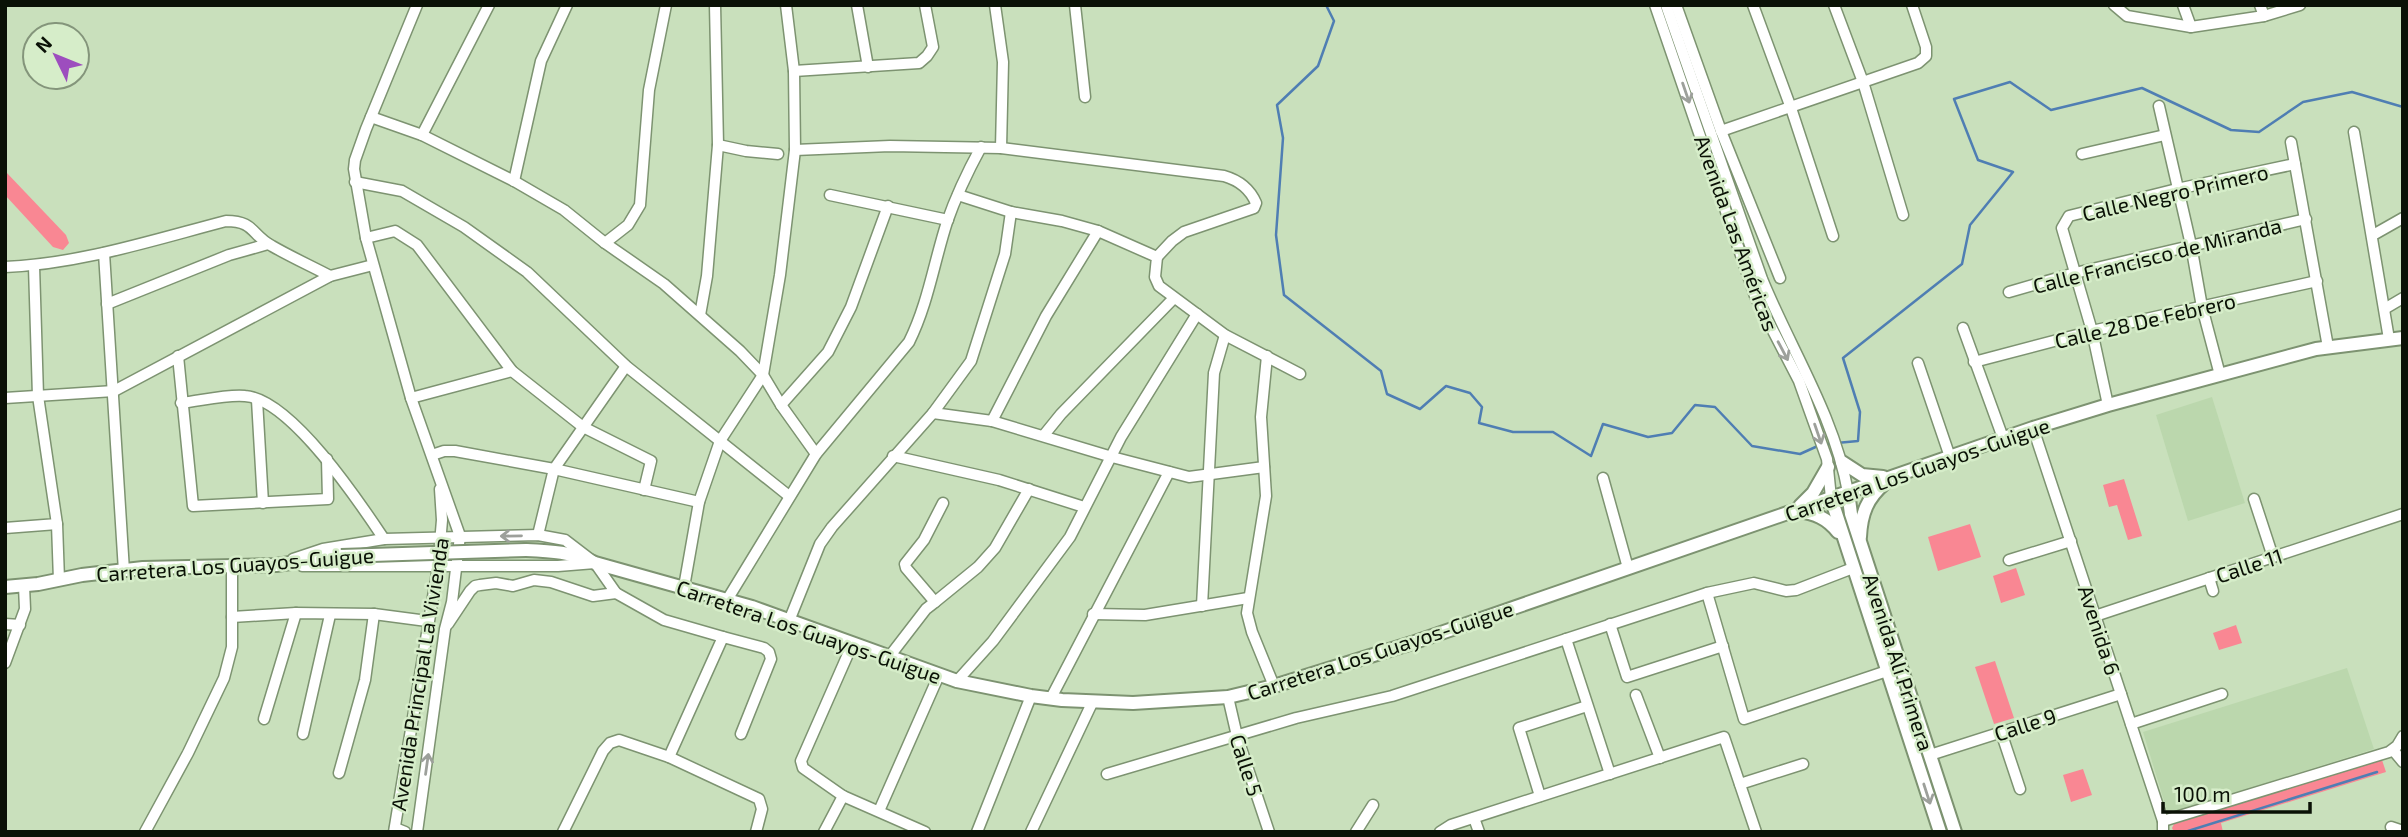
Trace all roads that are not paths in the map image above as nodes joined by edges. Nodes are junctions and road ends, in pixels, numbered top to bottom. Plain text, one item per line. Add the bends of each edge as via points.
1 (417, 5) edge
2 (489, 5) edge
3 (567, 5) edge
4 (666, 5) edge
5 (715, 5) edge
6 (786, 5) edge
7 (857, 5) edge
8 (925, 5) edge
9 (995, 5) edge
10 (1075, 5) edge
11 (1655, 5) edge
12 (1666, 5) edge
13 (1676, 5) edge
14 (1753, 5) edge
15 (1834, 5) edge
16 (1912, 5) edge
17 (2114, 5) edge
18 (2183, 5) edge
19 (2260, 5) edge
20 (2300, 5) edge
21 (2264, 16) junction
22 (2191, 27) junction
23 (868, 67) junction
24 (794, 71) junction
25 (1863, 82) junction
26 (1085, 97) dead end
27 (2159, 106) dead end
28 (1791, 108) junction
29 (371, 117) junction
30 (1721, 131) junction
31 (2354, 132) dead end
32 (422, 135) junction
33 (2165, 135) junction
34 (2291, 142) dead end
35 (718, 145) junction
36 (981, 147) junction
37 (1001, 148) junction
38 (795, 150) junction
39 (778, 154) dead end
40 (2082, 154) dead end
41 (2295, 164) junction
42 (513, 181) junction
43 (355, 182) junction
44 (2177, 189) junction
45 (830, 195) dead end
46 (958, 195) junction
47 (888, 206) junction
48 (1011, 212) junction
49 (1902, 215) dead end
50 (2403, 218) edge
51 (2306, 219) junction
52 (948, 220) junction
53 (1098, 231) junction
54 (2373, 234) junction
55 (1833, 236) dead end
56 (366, 238) junction
57 (605, 243) junction
58 (268, 244) junction
59 (2192, 245) junction
60 (104, 253) junction
61 (1157, 257) junction
62 (373, 265) junction
63 (34, 266) junction
64 (5, 267) edge
65 (2075, 273) junction
66 (330, 276) junction
67 (1780, 278) dead end
68 (2317, 281) junction
69 (2009, 292) dead end
70 (1174, 298) junction
71 (2403, 298) edge
72 (107, 304) junction
73 (2202, 307) junction
74 (2385, 308) junction
75 (700, 314) junction
76 (1197, 314) junction
77 (1963, 328) dead end
78 (2092, 331) junction
79 (1225, 335) junction
80 (2396, 339) edge
81 (2328, 347) junction
82 (178, 356) junction
83 (1267, 356) junction
84 (1975, 362) junction
85 (1918, 363) dead end
86 (626, 366) junction
87 (512, 371) junction
88 (1300, 374) dead end
89 (763, 375) junction
90 (2220, 375) junction
91 (114, 391) junction
92 (38, 396) junction
93 (5, 398) edge
94 (411, 398) junction
95 (257, 400) junction
96 (181, 403) junction
97 (781, 405) junction
98 (2108, 405) junction
99 (933, 413) junction
100 (992, 421) junction
101 (583, 426) junction
102 (2034, 428) junction
103 (1044, 435) junction
104 (2004, 438) junction
105 (720, 441) junction
106 (816, 454) junction
107 (432, 455) junction
108 (893, 456) junction
109 (1112, 457) junction
110 (1950, 457) junction
111 (1841, 458) junction
112 (327, 459) junction
113 (1828, 463) junction
114 (1264, 467) junction
115 (554, 469) junction
116 (1169, 472) junction
117 (1210, 474) junction
118 (440, 475) junction
119 (1894, 476) junction
120 (1603, 478) dead end
121 (1029, 489) junction
122 (644, 490) junction
123 (1848, 492) junction
124 (789, 496) junction
125 (1832, 498) junction
126 (2254, 499) dead end
127 (699, 502) junction
128 (263, 503) junction
129 (943, 503) dead end
130 (1084, 507) junction
131 (1793, 511) junction
132 (2403, 514) edge
133 (57, 524) junction
134 (5, 528) edge
135 (538, 535) junction
136 (460, 536) junction
137 (441, 538) junction
138 (384, 539) junction
139 (1844, 541) junction
140 (2071, 541) junction
141 (1861, 545) junction
142 (2273, 557) junction
143 (2010, 560) dead end
144 (595, 563) junction
145 (276, 565) junction
146 (232, 566) junction
147 (457, 566) junction
148 (438, 567) junction
149 (1628, 568) junction
150 (1853, 568) junction
151 (124, 570) junction
152 (2209, 578) junction
153 (59, 580) junction
154 (24, 586) junction
155 (5, 587) edge
156 (684, 587) junction
157 (2213, 591) dead end
158 (616, 593) junction
159 (1707, 593) junction
160 (1248, 598) junction
161 (727, 600) junction
162 (935, 602) junction
163 (1202, 606) junction
164 (296, 613) junction
165 (374, 614) junction
166 (1093, 614) junction
167 (330, 615) junction
168 (2095, 616) junction
169 (232, 617) junction
170 (428, 621) junction
171 (789, 621) junction
172 (5, 624) edge
173 (1610, 624) junction
174 (20, 625) junction
175 (444, 629) junction
176 (723, 637) junction
177 (1566, 639) junction
178 (852, 645) junction
179 (1723, 646) junction
180 (889, 657) junction
181 (5, 663) edge
182 (1887, 671) junction
183 (939, 675) junction
184 (957, 681) junction
185 (1274, 686) junction
186 (2121, 694) junction
187 (2222, 694) dead end
188 (1636, 695) dead end
189 (1031, 696) junction
190 (1228, 697) junction
191 (1051, 698) junction
192 (1093, 701) junction
193 (1587, 705) junction
194 (264, 719) dead end
195 (2131, 724) junction
196 (2001, 732) junction
197 (303, 734) dead end
198 (741, 734) dead end
199 (1237, 736) junction
200 (2403, 736) edge
201 (2393, 750) junction
202 (1930, 755) junction
203 (669, 757) junction
204 (1660, 758) junction
205 (2403, 762) edge
206 (1803, 764) dead end
207 (339, 773) dead end
208 (1107, 774) dead end
209 (1610, 774) junction
210 (1740, 784) junction
211 (2020, 789) dead end
212 (843, 796) junction
213 (1540, 796) junction
214 (1373, 805) dead end
215 (879, 811) junction
216 (1474, 818) junction
217 (901, 821) junction
218 (2163, 827) edge
219 (2391, 827) dead end
220 (398, 830) edge
221 (2403, 831) edge
222 (145, 832) edge
223 (417, 832) edge
224 (562, 832) edge
225 (756, 832) edge
226 (824, 832) edge
227 (895, 832) edge
228 (925, 832) edge
229 (977, 832) edge
230 (1031, 832) edge
231 (1269, 832) edge
232 (1356, 832) edge
233 (1440, 832) edge
234 (1479, 832) edge
235 (1756, 832) edge
236 (1940, 832) edge
237 (1955, 832) edge

1 - 29 street, Avenida Principal La Vivienda
2 - 32 street
3 - 42 street via 541,61
4 - 57 street via 649,90 640,205 628,225
5 - 35 street
6 - 24 street
7 - 23 street
8 - 23 street via 933,47 927,56 919,62
9 - 37 street via 1003,62
10 - 26 street
11 -> 113 street, Avenida Las Américas via 1755,296 1799,381
12 - 111 street, Avenida Las Américas via 1762,279
13 - 30 street
14 - 28 street
15 - 25 street
16 - 25 street via 1926,55 1918,63
17 - 22 street via 2127,16
18 - 22 street
19 - 21 street
20 - 21 street
21 - 22 street
23 - 24 street
24 - 38 street
25 - 28 street
25 - 49 street
27 - 33 street
28 - 30 street
28 - 55 street
29 - 32 street
29 - 43 street, Avenida Principal La Vivienda via 355,160
30 - 67 street
31 - 54 street
32 - 42 street
33 - 40 street
33 - 44 street
34 - 41 street
35 - 39 street
35 - 75 street
36 - 37 street
36 - 38 street
36 - 46 street
37 - 61 street via 1224,176 1254,197 1254,208 1184,232
38 - 89 street
41 - 44 street, Calle Negro Primero
41 - 51 street
42 - 57 street via 564,210
43 - 56 street, Avenida Principal La Vivienda
43 - 86 street via 402,191 464,227 527,272
44 - 59 street
44 - 65 street, Calle Negro Primero via 2069,216 2062,228
45 - 47 street
46 - 48 street
46 - 52 street
47 - 52 street
47 - 97 street via 828,352
48 - 53 street
48 - 99 street via 1005,254 971,360
50 - 54 street
51 - 59 street, Calle Francisco de Miranda
51 - 68 street
52 - 106 street via 909,342
53 - 61 street
53 - 100 street via 1046,316
54 - 74 street
56 - 62 street, Avenida Principal La Vivienda
56 - 87 street via 395,231 418,246
57 - 75 street
58 - 60 street via 250,226 226,221
58 - 66 street
58 - 72 street
59 - 65 street, Calle Francisco de Miranda
59 - 73 street
60 - 63 street
60 - 72 street
61 - 70 street via 1155,277
62 - 66 street
62 - 94 street, Avenida Principal La Vivienda
63 - 64 street
63 - 92 street
65 - 69 street, Calle Francisco de Miranda
65 - 78 street
66 - 82 street
68 - 73 street, Calle 28 De Febrero
68 - 81 street
70 - 76 street
70 - 103 street
71 - 74 street
72 - 91 street
73 - 78 street, Calle 28 De Febrero
73 - 90 street
74 - 80 street
75 - 89 street
76 - 79 street
76 - 109 street
77 - 84 street
78 - 84 street, Calle 28 De Febrero
78 - 98 street
79 - 83 street
79 - 117 street via 1214,373
80 - 81 main road, Carretera Los Guayos-Guigue
81 - 90 main road, Carretera Los Guayos-Guigue
82 - 91 street
82 - 96 street
83 - 88 street
83 - 114 street via 1261,417
84 - 104 street
85 - 110 street
86 - 101 street
86 - 105 street
87 - 94 street
87 - 101 street
89 - 97 street
89 - 105 street
90 - 98 main road, Carretera Los Guayos-Guigue
91 - 92 street
91 - 151 street
92 - 93 street
92 - 133 street
94 - 107 street, Avenida Principal La Vivienda
95 - 96 street via 246,396
95 - 112 street via 297,428
95 - 128 street
96 - 128 street via 193,506
97 - 106 street
98 - 102 main road, Carretera Los Guayos-Guigue
99 - 100 street
99 - 108 street
100 - 103 street
101 - 115 street
101 - 122 street via 651,461
102 - 104 main road, Carretera Los Guayos-Guigue
102 - 140 street, Avenida 6
103 - 109 street
104 - 110 main road, Carretera Los Guayos-Guigue
105 - 124 street
105 - 127 street
106 - 124 street
107 - 115 street via 455,452
107 - 118 street, Avenida Principal La Vivienda
108 - 121 street
108 - 171 street via 820,544
109 - 116 street
109 - 130 street
110 - 119 main road, Carretera Los Guayos-Guigue
111 - 119 main road via 1862,475
111 - 123 street, Avenida Las Américas
112 - 128 street via 328,499
112 - 138 street
113 - 125 street, Avenida Las Américas
113 - 131 main road via 1814,493
114 - 117 street
114 - 160 street via 1266,496
115 - 122 street
115 - 135 street
116 - 117 street via 1189,477
116 - 166 street
117 - 163 street
118 - 136 street, Avenida Principal La Vivienda
118 - 137 street, Avenida Principal La Vivienda
119 - 123 main road, Carretera Los Guayos-Guigue
119 - 141 main road via 1867,503
120 - 149 street
121 - 130 street
121 - 162 street via 995,548
122 - 127 street
123 - 125 main road, Carretera Los Guayos-Guigue
123 - 141 main road, Avenida Alí Primera
124 - 161 street
125 - 131 main road, Carretera Los Guayos-Guigue
125 - 139 main road, Avenida Alí Primera
126 - 142 street
127 - 156 street
129 - 162 street via 905,564
130 - 184 street via 1070,537
131 - 139 main road via 1824,518
131 - 149 main road, Carretera Los Guayos-Guigue
132 - 142 street, Calle 11 via 2368,521
133 - 134 street
133 - 153 street
135 -> 136 street
135 - 144 street via 565,540
136 - 137 street
136 - 147 street, Avenida Principal La Vivienda
137 - 138 street
137 - 148 street, Avenida Principal La Vivienda
138 - 145 street via 323,548
139 - 150 main road, Avenida Alí Primera
140 - 143 street
140 - 168 street, Avenida 6
141 - 202 main road, Avenida Alí Primera
142 - 152 street, Calle 11
144 - 145 main road, Carretera Los Guayos-Guigue, bridge via 580,556 526,550 341,556
144 - 147 street
144 - 156 main road, Carretera Los Guayos-Guigue
144 - 158 street
145 - 146 main road, Carretera Los Guayos-Guigue
145 - 148 street
146 - 151 main road, Carretera Los Guayos-Guigue
146 - 169 street
147 - 148 street
147 - 175 street, Avenida Principal La Vivienda
148 - 170 street, Avenida Principal La Vivienda
149 - 185 main road, Carretera Los Guayos-Guigue
150 - 159 street via 1796,590 1754,583
150 - 182 main road, Avenida Alí Primera
151 - 153 main road, Carretera Los Guayos-Guigue
152 - 157 street
152 - 168 street, Calle 11
153 - 154 main road, Carretera Los Guayos-Guigue
154 - 155 main road, Carretera Los Guayos-Guigue
154 - 174 street
156 - 161 main road, Carretera Los Guayos-Guigue
158 - 175 street via 593,596 534,580 513,586 475,586
158 - 176 street via 664,620
159 - 173 street
159 - 179 street
160 - 163 street
160 - 185 street via 1252,632
161 - 171 main road, Carretera Los Guayos-Guigue
162 - 180 street
163 - 166 street via 1145,615
164 - 167 street
164 - 169 street
164 - 194 street
165 - 167 street
165 - 170 street
165 - 207 street via 365,680
166 - 191 street
167 - 197 street
168 - 186 street, Avenida 6
169 - 222 street via 232,647 223,678
170 - 220 street, Avenida Principal La Vivienda
171 - 178 main road, Carretera Los Guayos-Guigue
172 - 174 street
173 - 177 street
173 - 179 street via 1628,677
174 - 181 street
223 -> 175 street, Avenida Principal La Vivienda
176 - 198 street via 764,648 771,659
176 - 203 street
177 - 193 street
177 - 199 street via 1392,696
178 - 180 main road, Carretera Los Guayos-Guigue
178 - 212 street via 801,761 807,773
179 - 182 street via 1744,719
180 - 183 main road, Carretera Los Guayos-Guigue
182 -> 236 main road, Avenida Alí Primera
183 - 184 main road, Carretera Los Guayos-Guigue
183 - 215 street
184 - 189 main road, Carretera Los Guayos-Guigue
185 - 190 main road, Carretera Los Guayos-Guigue
186 - 195 street, Avenida 6
186 - 196 street, Calle 9 via 2023,720
187 - 195 street
188 - 204 street
189 - 191 main road, Carretera Los Guayos-Guigue
189 - 229 street
190 - 192 main road, Carretera Los Guayos-Guigue
190 - 199 street, Calle 5
191 - 192 main road, Carretera Los Guayos-Guigue
192 - 230 street
193 - 209 street
193 - 213 street via 1519,728
195 - 218 street, Avenida 6
196 - 202 street, Calle 9
196 - 211 street
199 - 208 street
199 - 231 street, Calle 5
200 - 201 street
201 - 205 street
201 - 218 street
202 - 237 main road, Avenida Alí Primera
203 - 224 street via 619,740 610,743
203 - 225 street via 759,799 762,809
204 - 209 street
204 - 210 street via 1724,737
206 - 210 street
209 - 213 street
210 - 235 street
212 - 215 street
212 - 226 street
213 - 216 street
214 - 232 street
215 - 217 street
216 - 233 street
216 - 234 street
217 - 227 street
217 - 228 street
219 - 221 street

